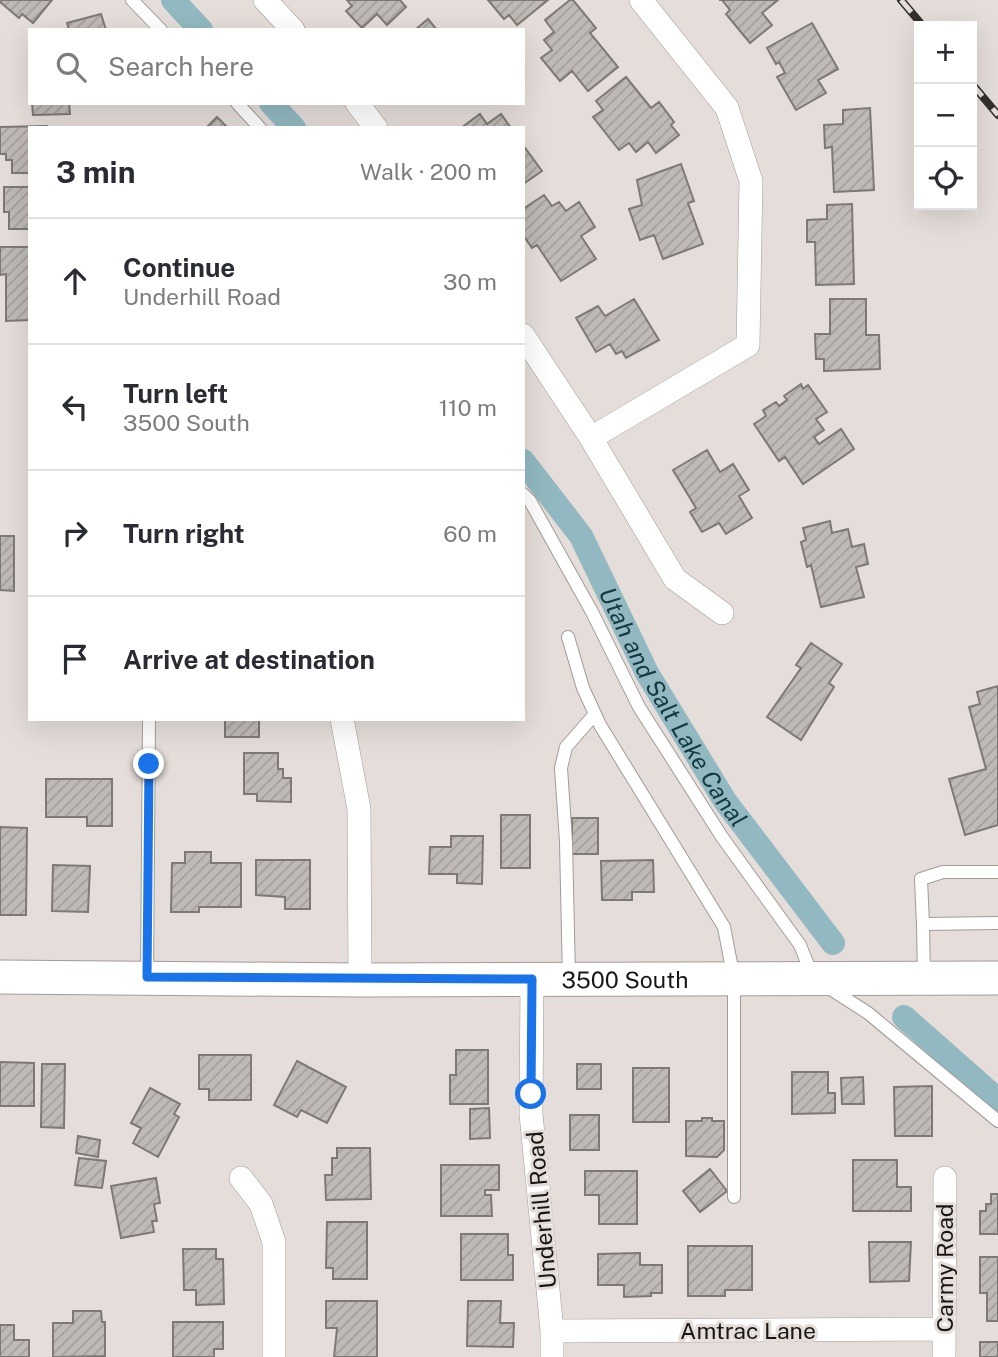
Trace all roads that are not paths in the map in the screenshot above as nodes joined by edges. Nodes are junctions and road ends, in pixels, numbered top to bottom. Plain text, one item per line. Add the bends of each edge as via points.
1 (132, 0) edge
2 (265, 0) edge
3 (641, 0) edge
4 (159, 28) edge
5 (291, 28) edge
6 (239, 105) edge
7 (359, 105) edge
8 (258, 126) edge
9 (374, 126) edge
10 (525, 338) edge
11 (591, 438) junction
12 (525, 496) edge
13 (722, 613) dead end
14 (568, 637) dead end
15 (596, 714) junction
16 (149, 721) edge
17 (342, 721) edge
18 (998, 872) edge
19 (998, 923) edge
20 (923, 924) junction
21 (0, 976) edge
22 (147, 977) junction
23 (818, 978) junction
24 (923, 978) junction
25 (998, 978) edge
26 (360, 979) junction
27 (532, 979) junction
28 (569, 979) junction
29 (734, 979) junction
30 (998, 1121) edge
31 (241, 1178) dead end
32 (945, 1178) dead end
33 (734, 1197) dead end
34 (944, 1329) junction
35 (552, 1331) junction
36 (274, 1357) edge
37 (552, 1357) edge
38 (944, 1357) edge

1 - 4 lane
2 - 5 street
3 - 11 street via 727,108 751,181 748,345
6 - 8 lane
7 - 9 street
10 - 11 street
11 - 13 street via 675,579
12 - 23 lane via 592,612 639,707
14 - 15 lane
15 - 28 lane via 566,747 561,768
15 - 29 lane via 724,927
16 - 22 lane
17 - 26 street via 359,809
18 - 20 lane via 943,872 921,879
19 - 20 lane
20 - 24 lane
21 - 22 street, 3500 South
22 - 26 street, 3500 South
23 - 24 street, 3500 South
23 - 29 street, 3500 South
23 - 30 lane via 868,1013
24 - 25 street, 3500 South
26 - 27 street, 3500 South
27 - 28 street, 3500 South
27 - 35 street, Underhill Road via 531,1114
28 - 29 street, 3500 South
29 - 33 lane
31 - 36 street via 261,1204 274,1242
32 - 34 street, Carmy Road
34 - 35 street, Amtrac Lane
34 - 38 street, Carmy Road
35 - 37 street, Underhill Road

